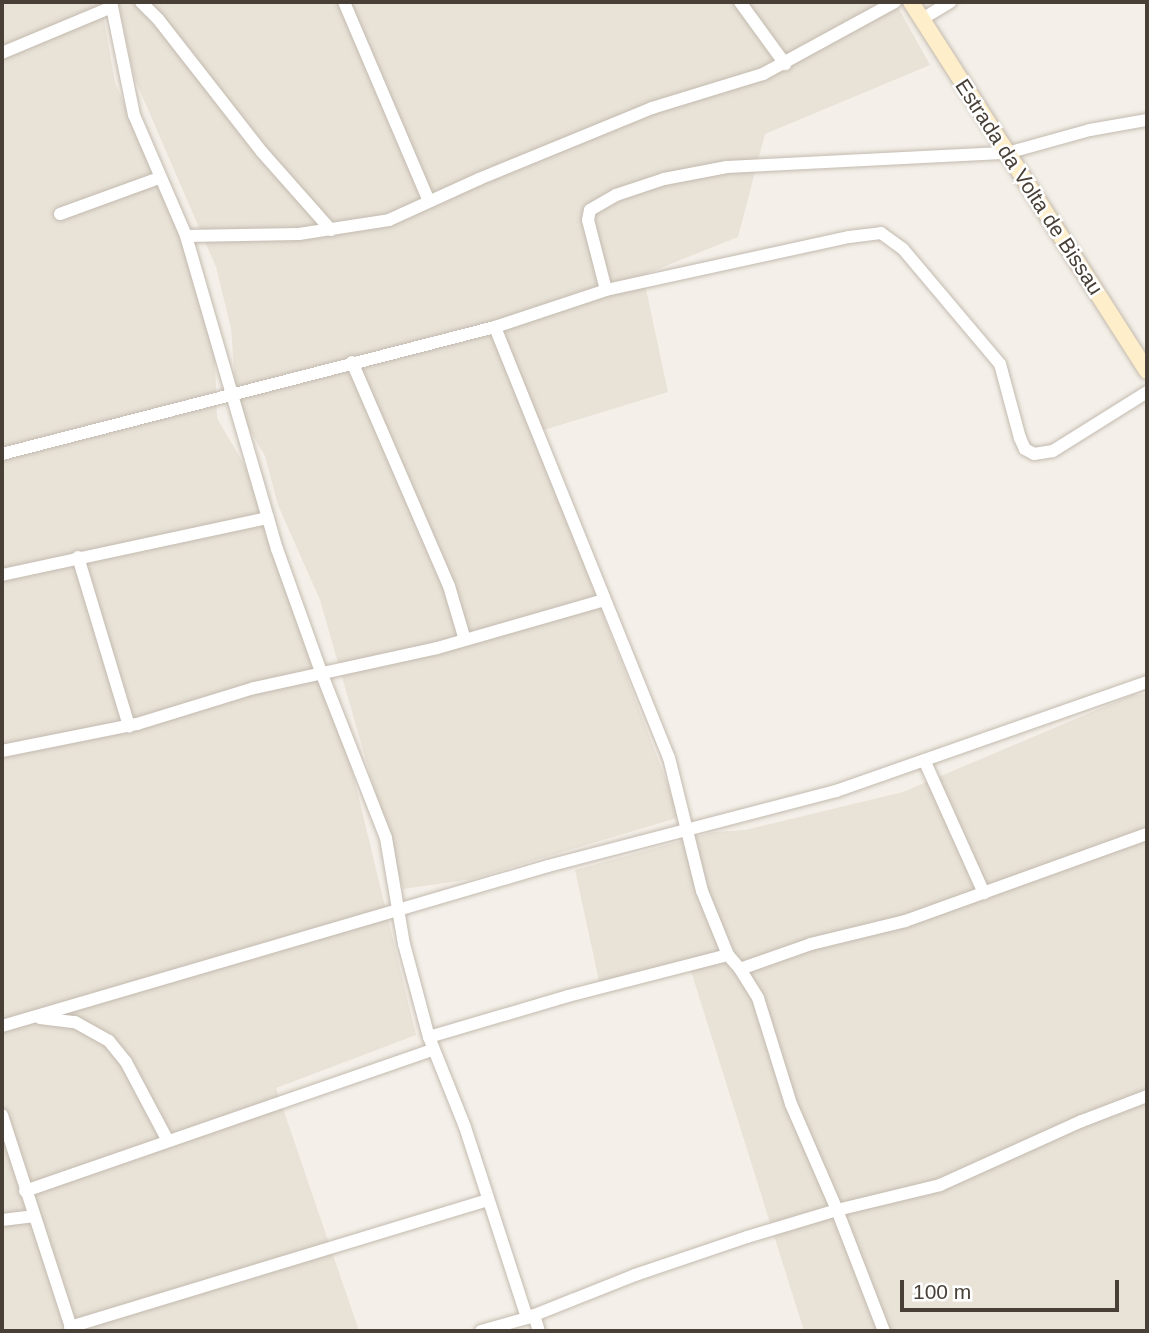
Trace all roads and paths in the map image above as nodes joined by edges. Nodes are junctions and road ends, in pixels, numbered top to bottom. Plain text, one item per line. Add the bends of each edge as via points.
1 (141, 2) edge
2 (344, 2) edge
3 (740, 2) edge
4 (895, 2) edge
5 (911, 2) edge
6 (950, 2) edge
7 (111, 5) edge
8 (922, 19) junction
9 (2, 53) edge
10 (785, 64) junction
11 (1147, 120) edge
12 (1007, 153) junction
13 (159, 178) junction
14 (429, 201) junction
15 (60, 214) dead end
16 (331, 230) junction
17 (186, 236) junction
18 (606, 290) junction
19 (495, 327) junction
20 (352, 362) junction
21 (1147, 371) edge
22 (1147, 392) edge
23 (235, 394) junction
24 (2, 454) edge
25 (268, 518) junction
26 (78, 557) junction
27 (2, 575) edge
28 (604, 600) junction
29 (465, 640) junction
30 (321, 672) junction
31 (1147, 682) edge
32 (129, 726) junction
33 (2, 751) edge
34 (925, 762) junction
35 (688, 829) junction
36 (1147, 834) edge
37 (984, 893) junction
38 (399, 911) junction
39 (728, 955) junction
40 (740, 969) junction
41 (33, 1017) junction
42 (2, 1026) edge
43 (431, 1044) junction
44 (1147, 1096) edge
45 (2, 1115) edge
46 (168, 1141) junction
47 (25, 1191) junction
48 (486, 1201) junction
49 (837, 1210) junction
50 (33, 1216) junction
51 (2, 1220) edge
52 (530, 1316) junction
53 (71, 1329) edge
54 (481, 1331) edge
55 (539, 1331) edge
56 (884, 1331) edge

1 - 16 street
2 - 14 street
3 - 10 street
4 - 10 street
5 - 8 main road, Estrada da Volta de Bissau
6 - 8 street
7 - 9 street
7 - 13 street via 134,116
8 - 12 main road, Estrada da Volta de Bissau
10 - 14 street via 652,108
11 - 12 street
12 - 18 street via 727,167 628,191 590,210 588,220
12 - 21 main road, Estrada da Volta de Bissau
13 - 15 street
13 - 17 street
14 - 16 street via 389,220
16 - 17 street
17 - 23 street
18 - 19 street
18 - 22 street via 881,233 911,257 1000,364 1025,449 1034,454 1053,451
19 - 20 street
19 - 28 street
20 - 23 street
20 - 29 street via 449,586
23 - 24 street
23 - 25 street
25 - 26 street
25 - 30 street
26 - 27 street
26 - 32 street
28 - 29 street
28 - 35 street via 669,758
29 - 30 street
30 - 32 street
30 - 38 street via 386,838
31 - 34 street
32 - 33 street
34 - 35 street via 836,791
34 - 37 street
35 - 38 street
35 - 39 street via 710,916
36 - 37 street
37 - 40 street
38 - 41 street
38 - 43 street
39 - 40 street
39 - 43 street via 568,996
40 - 49 street via 758,998 791,1104
41 - 42 street
41 - 46 street via 75,1022 109,1041 126,1062
43 - 46 street
43 - 48 street via 464,1127
44 - 49 street via 940,1185
45 - 47 street
46 - 47 street
47 - 50 street
48 - 52 street
48 - 53 street
49 - 52 street via 635,1275
49 - 56 street
50 - 51 street
50 - 53 street
52 - 54 street
52 - 55 street

